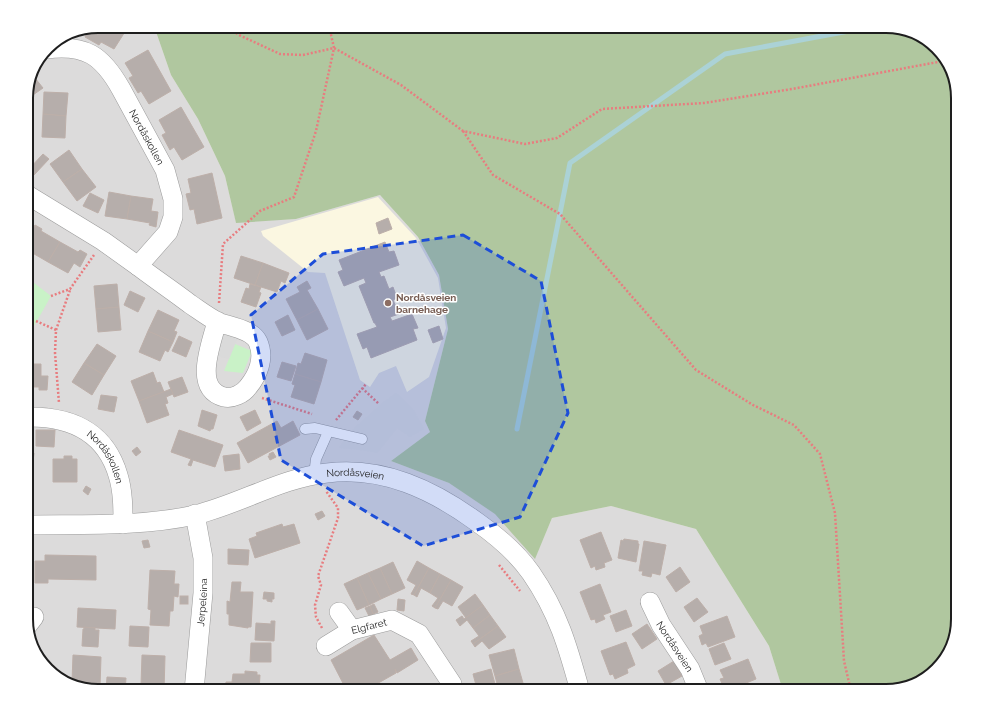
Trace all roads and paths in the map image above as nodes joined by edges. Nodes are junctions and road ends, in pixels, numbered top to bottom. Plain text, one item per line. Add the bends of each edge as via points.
1 (236, 33) edge
2 (331, 33) edge
3 (57, 48) edge
4 (334, 48) junction
5 (940, 62) edge
6 (463, 131) junction
7 (33, 198) edge
8 (103, 241) junction
9 (138, 266) junction
10 (70, 289) junction
11 (51, 296) dead end
12 (36, 321) dead end
13 (217, 322) junction
14 (56, 330) junction
15 (366, 384) dead end
16 (362, 388) junction
17 (246, 389) junction
18 (380, 404) dead end
19 (313, 414) dead end
20 (33, 417) edge
21 (60, 420) junction
22 (332, 420) dead end
23 (305, 429) dead end
24 (328, 432) junction
25 (362, 439) dead end
26 (317, 484) junction
27 (326, 491) junction
28 (334, 491) dead end
29 (195, 514) junction
30 (123, 524) junction
31 (33, 525) edge
32 (497, 563) dead end
33 (522, 594) dead end
34 (650, 602) dead end
35 (340, 612) dead end
36 (352, 630) junction
37 (326, 646) joint
38 (195, 684) edge
39 (452, 684) edge
40 (578, 684) edge
41 (696, 684) edge
42 (849, 684) edge

1 - 4 path via 280,54 303,55
2 - 4 path
3 - 9 street, Nordåskollen via 82,50 95,56 114,76 165,170 173,199 173,217 168,232
4 - 6 path via 401,85
4 - 13 path via 316,131 294,197 260,211 224,244
5 - 6 path via 704,103 602,109 557,138 525,144
6 - 42 path via 493,175 560,214 696,370 753,405 794,425 820,454 836,513 844,661
7 - 8 street
8 - 9 street
8 - 10 path
9 - 13 street
10 - 11 path
10 - 14 path
12 - 14 path
13 - 17 street via 241,330 257,341 261,355 259,368
13 - 17 street via 205,371 207,383 219,396 226,398
14 - 21 path via 55,353
15 - 16 path
16 - 18 path
16 - 22 path via 336,421
17 - 19 path via 253,395
20 - 21 street, Nordåskollen
21 - 30 street, Nordåskollen via 85,429 96,438 110,457 119,476
23 - 24 lane via 315,428
24 - 25 lane
24 - 26 lane via 316,459
26 - 27 path
26 - 29 street, Nordåsveien via 282,485
26 - 40 street, Nordåsveien via 327,473 365,472 391,477 439,496 487,529 512,550 545,595 567,643
27 - 28 path
27 - 37 path via 338,508 338,518 318,576 321,585 315,605 316,617 324,633 320,645
29 - 30 street, Nordåsveien
29 - 38 street, Jerpeleina via 203,558 203,593
30 - 31 street, Nordåsveien
32 - 33 path
34 - 41 street, Nordåsveien
35 - 36 street
36 - 37 street, Elgfaret
36 - 39 street, Elgfaret via 392,620 419,634

